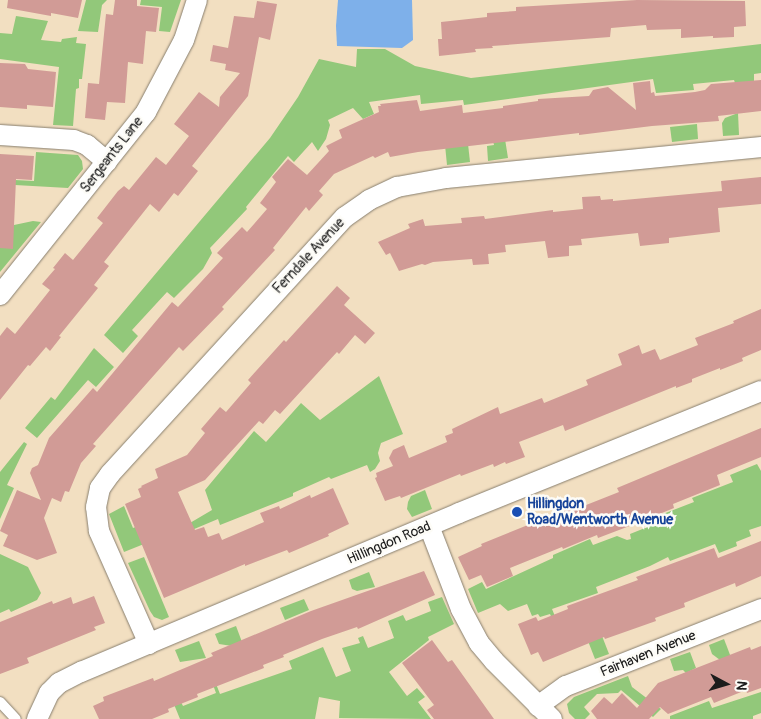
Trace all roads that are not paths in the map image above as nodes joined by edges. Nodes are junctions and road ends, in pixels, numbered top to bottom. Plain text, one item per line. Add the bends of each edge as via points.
1 (197, 0) edge
2 (0, 135) edge
3 (761, 147) edge
4 (108, 162) junction
5 (0, 295) edge
6 (761, 391) edge
7 (430, 526) junction
8 (761, 609) edge
9 (149, 644) junction
10 (0, 702) edge
11 (545, 712) edge
12 (16, 719) edge
13 (37, 719) edge

1 - 4 street, Sergeants Lane via 184,40 166,77 146,112
2 - 4 street via 74,140 87,145
3 - 9 street, Ferndale Avenue via 436,180 398,187 369,200 345,217 100,488 96,507 99,530
4 - 5 street, Sergeants Lane
6 - 7 street, Hillingdon Road
7 - 9 street, Hillingdon Road
7 - 11 street via 461,609 479,643
8 - 11 street, Fairhaven Avenue via 566,686
9 - 13 street, Hillingdon Road via 59,683 49,693
10 - 12 lane

